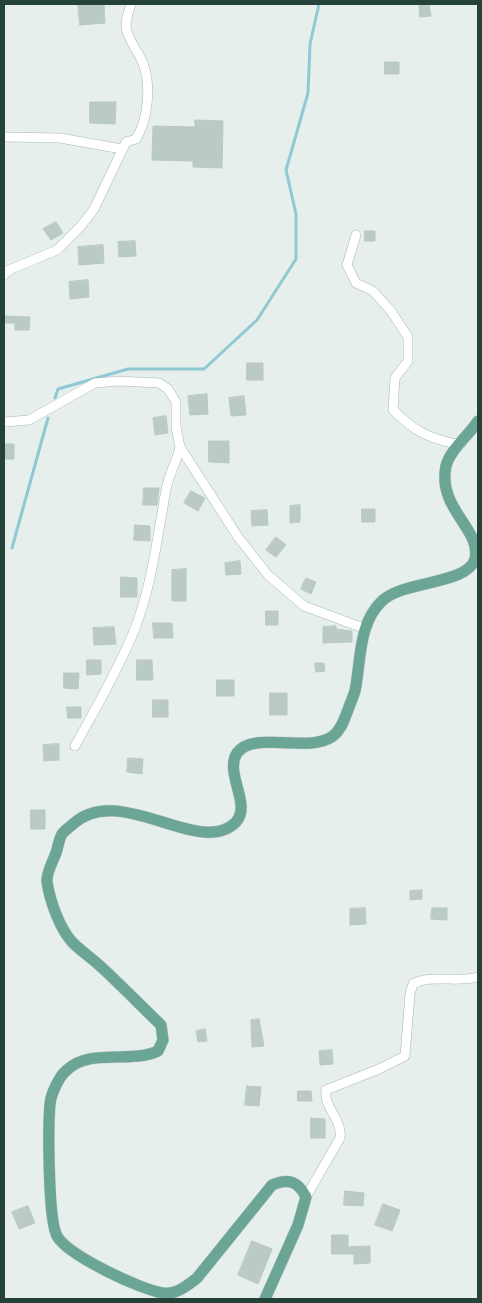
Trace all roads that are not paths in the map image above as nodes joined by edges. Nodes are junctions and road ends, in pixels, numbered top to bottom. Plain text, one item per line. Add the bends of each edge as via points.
1 (131, 4) edge
2 (4, 137) edge
3 (122, 149) junction
4 (356, 235) dead end
5 (4, 275) edge
6 (4, 422) edge
7 (478, 422) edge
8 (460, 445) junction
9 (180, 447) junction
10 (366, 629) junction
11 (75, 746) dead end
12 (478, 977) edge
13 (306, 1197) junction
14 (265, 1299) edge

1 - 3 street via 127,31 147,76 145,115 136,139 126,142
2 - 3 street via 60,138
3 - 5 street via 94,209 81,226 56,250
4 - 8 street via 347,265 356,282 373,291 408,337 408,361 395,378 393,410 410,428 430,439
6 - 9 street via 29,420 95,383 159,383 168,389 176,402
7 - 8 main road
8 - 10 main road via 446,466 445,484 449,500 474,536 476,557 468,569 458,575 403,588 382,600 373,611
9 - 10 street via 238,537 268,575 304,606
9 - 11 street via 166,487 157,551 135,630 122,661
10 - 13 main road via 354,692 342,727 334,736 320,742 257,743 237,754 234,777 241,808 237,820 224,829 205,832 122,810 100,811 81,817 62,834 46,879 59,920 72,941 160,1025 163,1040 158,1051 146,1056 84,1060 66,1070 56,1087 50,1102 50,1166 52,1215 62,1244 71,1252 125,1279 164,1293 173,1292 197,1278 272,1185 283,1180 292,1181
12 - 13 street via 454,981 427,979 413,984 405,1056 326,1090 326,1099 341,1131 340,1138
13 - 14 main road via 298,1225

